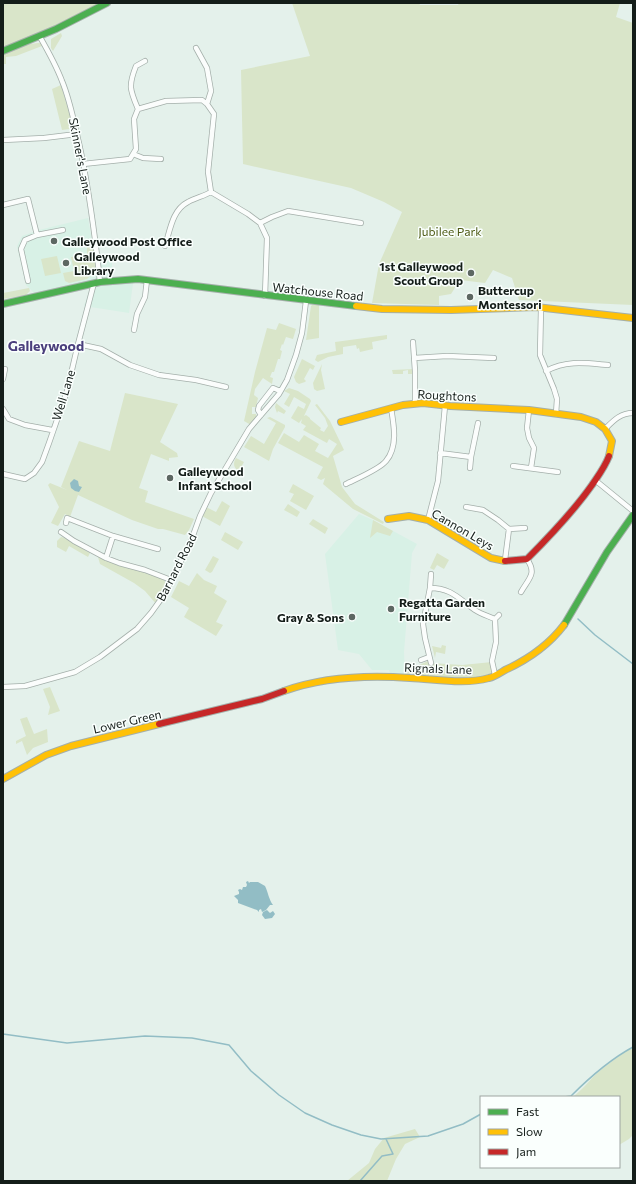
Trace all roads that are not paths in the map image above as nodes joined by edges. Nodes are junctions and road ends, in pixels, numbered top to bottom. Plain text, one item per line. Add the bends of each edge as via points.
1 (107, 3) edge
2 (40, 37) junction
3 (196, 48) dead end
4 (3, 51) edge
5 (145, 61) dead end
6 (207, 104) junction
7 (138, 109) junction
8 (77, 134) junction
9 (3, 140) edge
10 (133, 154) junction
11 (161, 159) dead end
12 (83, 164) junction
13 (212, 192) junction
14 (3, 205) edge
15 (260, 223) junction
16 (361, 223) dead end
17 (63, 230) dead end
18 (36, 235) junction
19 (165, 246) dead end
20 (147, 280) junction
21 (28, 281) dead end
22 (97, 282) junction
23 (265, 296) junction
24 (306, 301) junction
25 (3, 304) edge
26 (542, 308) junction
27 (633, 318) edge
28 (134, 330) dead end
29 (413, 342) dead end
30 (78, 344) junction
31 (414, 358) junction
32 (494, 358) dead end
33 (608, 364) dead end
34 (5, 369) dead end
35 (546, 371) junction
36 (3, 379) edge
37 (226, 387) dead end
38 (280, 391) junction
39 (415, 403) junction
40 (445, 406) junction
41 (391, 408) junction
42 (3, 409) edge
43 (529, 410) junction
44 (633, 413) edge
45 (556, 414) junction
46 (261, 415) junction
47 (341, 422) dead end
48 (478, 423) dead end
49 (605, 429) junction
50 (52, 430) junction
51 (440, 453) junction
52 (471, 457) junction
53 (513, 466) dead end
54 (470, 468) dead end
55 (530, 468) junction
56 (558, 472) dead end
57 (3, 474) edge
58 (595, 480) junction
59 (346, 484) dead end
60 (466, 507) dead end
61 (633, 511) edge
62 (633, 515) edge
63 (388, 519) dead end
64 (428, 520) junction
65 (66, 523) dead end
66 (525, 528) dead end
67 (509, 529) junction
68 (61, 532) dead end
69 (113, 536) junction
70 (158, 549) dead end
71 (106, 558) junction
72 (527, 559) junction
73 (505, 560) junction
74 (431, 574) dead end
75 (171, 580) junction
76 (430, 588) junction
77 (521, 592) dead end
78 (499, 614) dead end
79 (495, 619) junction
80 (429, 657) junction
81 (421, 660) dead end
82 (431, 663) dead end
83 (496, 675) junction
84 (3, 687) edge
85 (262, 698) joint
86 (3, 779) edge

1 - 2 street
2 - 4 street
2 - 8 street, Skinner's Lane via 63,82
3 - 6 street via 207,68 211,91
5 - 7 street via 136,66 130,80 131,94
6 - 7 street via 202,100 166,101
6 - 13 street via 214,114 208,172
7 - 10 street via 134,119 136,149
8 - 9 street
8 - 12 street, Skinner's Lane
10 - 11 street via 142,158
10 - 12 street via 130,159
12 - 22 street, Skinner's Lane via 95,236
13 - 15 street
13 - 19 street via 179,208
14 - 18 street via 28,199
15 - 16 street via 288,212
15 - 23 street via 267,238
17 - 18 street
18 - 21 street via 25,240 20,249
20 - 22 street, Watchouse Road
20 - 23 street, Watchouse Road
20 - 28 street via 145,297 137,314
22 - 25 street, Watchouse Road
22 - 30 street, Well Lane
23 - 24 street, Watchouse Road
24 - 26 street, Watchouse Road via 431,310
24 - 38 street, Barnard Road via 296,355
26 - 27 street, Watchouse Road
26 - 35 street via 540,355
29 - 31 street
30 - 37 street via 102,349 130,365 159,375
30 - 50 street, Well Lane via 67,391
31 - 32 street
31 - 39 street
33 - 35 street via 570,363
34 - 36 street
35 - 45 street via 557,399
38 - 46 street, Barnard Road
38 - 46 street, Barnard Road via 273,388 259,406
39 - 40 street, Roughtons
39 - 41 street, Roughtons
40 - 43 street, Roughtons
40 - 51 street
41 - 47 street, Roughtons
41 - 59 street via 394,427 393,448 386,462
42 - 50 street via 9,419
43 - 45 street, Roughtons
43 - 55 street via 527,428 534,448
44 - 49 street via 618,417
45 - 49 street, Roughtons via 589,419
46 - 75 street, Barnard Road via 249,430 211,493
48 - 52 street
49 - 58 street via 612,441 610,454
50 - 57 street, Well Lane via 42,462 34,473 25,479
51 - 52 street
51 - 64 street via 438,482
52 - 54 street
53 - 55 street
55 - 56 street
58 - 61 street
58 - 72 street via 558,529
60 - 67 street, Cannon Leys via 483,510
62 - 83 street, Rignals Lane via 607,552 556,636 531,656
63 - 64 street, Cannon Leys via 409,516
64 - 73 street, Cannon Leys via 491,558
65 - 69 street via 68,518
66 - 67 street, Cannon Leys
67 - 73 street, Cannon Leys
68 - 71 street
69 - 70 street
69 - 71 street
71 - 75 street
72 - 73 street, Cannon Leys
72 - 77 street via 532,567 532,573
74 - 76 street
75 - 84 street, Barnard Road via 164,595 137,629 100,658 75,672 25,686
76 - 79 street via 446,590 480,613
76 - 80 street via 423,624
78 - 79 street
79 - 83 street via 496,642 492,661
80 - 81 street
80 - 82 street
83 - 85 street, Rignals Lane via 465,682 396,677 351,678 302,685
85 - 86 street, Lower Green via 71,746 46,755

